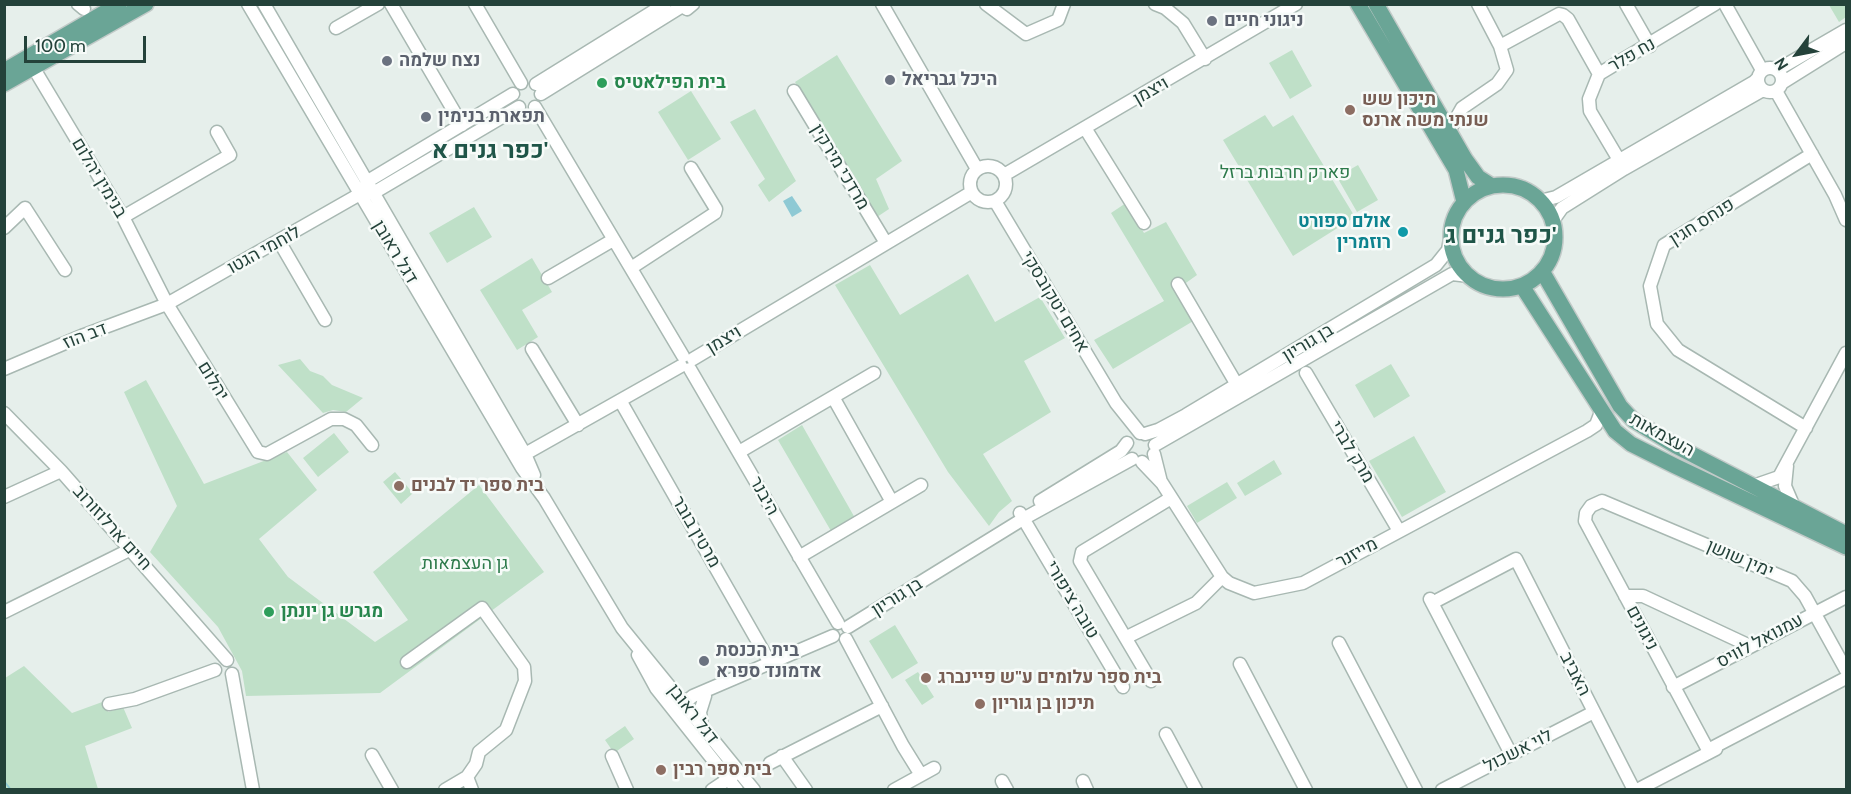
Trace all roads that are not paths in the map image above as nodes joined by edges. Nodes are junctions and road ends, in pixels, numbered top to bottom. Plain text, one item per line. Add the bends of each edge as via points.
1 (119, 4) edge
2 (146, 4) edge
3 (248, 4) edge
4 (264, 4) edge
5 (378, 4) edge
6 (391, 4) edge
7 (475, 4) edge
8 (666, 4) edge
9 (693, 4) edge
10 (882, 4) edge
11 (986, 4) edge
12 (1064, 4) edge
13 (1155, 4) edge
14 (1296, 4) edge
15 (1358, 4) edge
16 (1376, 4) edge
17 (1478, 4) edge
18 (1626, 4) edge
19 (1715, 4) edge
20 (1725, 4) edge
21 (679, 6) edge
22 (336, 28) dead end
23 (1846, 30) edge
24 (1846, 43) edge
25 (1500, 46) junction
26 (1650, 46) junction
27 (1205, 59) junction
28 (34, 61) junction
29 (1777, 69) junction
30 (4, 71) edge
31 (1599, 74) junction
32 (1760, 74) junction
33 (521, 83) junction
34 (4, 84) edge
35 (1774, 88) junction
36 (538, 89) junction
37 (794, 90) dead end
38 (513, 94) junction
39 (519, 107) junction
40 (535, 107) junction
41 (462, 124) junction
42 (1085, 128) junction
43 (1449, 131) junction
44 (217, 132) dead end
45 (1812, 154) junction
46 (1618, 160) junction
47 (691, 168) dead end
48 (977, 170) junction
49 (1004, 175) junction
50 (368, 181) junction
51 (1492, 186) junction
52 (375, 192) junction
53 (972, 192) junction
54 (360, 194) junction
55 (995, 201) junction
56 (1540, 201) junction
57 (1464, 202) junction
58 (123, 217) junction
59 (1846, 220) edge
60 (1552, 222) junction
61 (1144, 223) dead end
62 (4, 228) edge
63 (1451, 233) junction
64 (613, 240) junction
65 (279, 242) junction
66 (886, 243) junction
67 (631, 268) junction
68 (65, 270) dead end
69 (1542, 271) junction
70 (1468, 276) junction
71 (548, 278) dead end
72 (1178, 284) dead end
73 (1522, 286) junction
74 (167, 304) junction
75 (325, 320) dead end
76 (532, 349) dead end
77 (1846, 353) edge
78 (687, 363) junction
79 (4, 369) edge
80 (874, 373) dead end
81 (1306, 373) dead end
82 (1237, 385) junction
83 (833, 397) junction
84 (621, 402) junction
85 (1601, 412) junction
86 (4, 413) edge
87 (578, 425) junction
88 (1612, 428) junction
89 (1806, 428) junction
90 (1587, 431) junction
91 (1135, 437) junction
92 (372, 445) dead end
93 (1154, 449) junction
94 (739, 452) junction
95 (521, 457) junction
96 (1137, 460) junction
97 (1787, 465) junction
98 (61, 471) junction
99 (1161, 483) junction
100 (921, 485) dead end
101 (1753, 486) junction
102 (4, 497) edge
103 (1171, 498) junction
104 (892, 502) junction
105 (1591, 506) joint
106 (1794, 507) junction
107 (1021, 516) junction
108 (1399, 531) junction
109 (1846, 534) edge
110 (1846, 548) edge
111 (130, 549) junction
112 (799, 556) junction
113 (1222, 577) junction
114 (1625, 596) junction
115 (1846, 597) edge
116 (4, 612) edge
117 (1814, 613) junction
118 (844, 630) junction
119 (1127, 637) junction
120 (631, 640) junction
121 (1339, 643) dead end
122 (1750, 646) junction
123 (407, 662) dead end
124 (770, 663) junction
125 (1240, 664) dead end
126 (223, 669) junction
127 (1846, 670) edge
128 (1846, 678) edge
129 (1151, 681) dead end
130 (717, 686) junction
131 (1123, 687) dead end
132 (1674, 687) junction
133 (705, 696) junction
134 (109, 704) dead end
135 (685, 705) junction
136 (882, 706) junction
137 (1594, 712) junction
138 (675, 713) junction
139 (703, 727) junction
140 (1166, 734) dead end
141 (1745, 734) dead end
142 (1511, 754) junction
143 (372, 755) dead end
144 (612, 756) dead end
145 (782, 756) junction
146 (770, 763) dead end
147 (934, 768) dead end
148 (740, 774) junction
149 (921, 775) junction
150 (469, 783) edge
151 (731, 785) edge
152 (253, 789) edge
153 (392, 789) edge
154 (445, 789) edge
155 (627, 789) edge
156 (712, 789) edge
157 (754, 789) edge
158 (807, 789) edge
159 (894, 789) edge
160 (1196, 789) edge
161 (1306, 789) edge
162 (1416, 789) edge
163 (1442, 789) edge
164 (1636, 789) edge

1 - 28 main road
2 - 28 main road
3 - 54 street, דגל ראובן
4 - 50 street, דגל ראובן
5 - 22 street
6 - 41 street
7 - 33 street
8 - 36 street
9 - 21 street via 687,9
10 - 48 street
11 - 12 street via 1026,33 1058,20
13 - 27 street via 1183,23
14 - 27 street, ויצמן
15 - 57 main road via 1456,170
16 - 43 main road
17 - 25 street
18 - 26 street
19 - 26 street, נח פלר
20 - 32 street
21 - 36 street
23 - 29 street
24 - 35 street
25 - 31 street via 1558,14 1563,15
25 - 43 street via 1507,70 1501,80 1462,108
26 - 31 street, נח פלר
27 - 42 street, ויצמן
28 - 30 main road
28 - 34 main road
28 - 58 street, בנימין יהלום
29 - 32 street via 1770,67
29 - 35 street via 1782,76
31 - 46 street, נח פלר via 1589,99 1590,111
32 - 35 street
32 - 46 street via 1754,82
33 - 36 street
33 - 38 street
35 - 45 street
35 - 60 street via 1580,197 1562,208
36 - 40 street
37 - 66 street, מרדכי מירקין
38 - 39 street
38 - 41 street, לוחמי הגטו
39 - 40 street
39 - 52 street, לוחמי הגטו
40 - 64 street, היבנר
41 - 50 street, לוחמי הגטו
42 - 49 street, ויצמן
42 - 61 street
43 - 51 main road via 1478,177
44 - 58 street via 230,155
45 - 59 street
45 - 89 street, פנחס חגין via 1664,245 1650,286 1657,324 1678,350
46 - 56 street via 1556,197
47 - 67 street via 715,213
48 - 49 street via 994,166
48 - 53 street via 970,183
49 - 55 street via 1005,188
50 - 52 street, דגל ראובן
50 - 54 street, לוחמי הגטו
51 - 56 main road via 1526,190
51 - 57 main road
52 - 54 street, לוחמי הגטו
52 - 95 street, דגל ראובן
53 - 55 street via 981,200
53 - 66 street, ויצמן
54 - 65 street, לוחמי הגטו
54 - 95 street, דגל ראובן
55 - 91 street, אחים יטקובסקי
56 - 60 main road
57 - 63 main road
58 - 74 street, בנימין יהלום
60 - 69 main road via 1553,247
62 - 68 street via 25,208
63 - 70 main road via 1455,257
63 - 82 street, בן גוריון via 1448,250 1436,265
64 - 67 street, היבנר
64 - 71 street
65 - 74 street, לוחמי הגטו
65 - 75 street
66 - 78 street, ויצמן
67 - 78 street, היבנר
69 - 73 main road
69 - 101 main road, העצמאות via 1620,406 1633,420
70 - 73 main road via 1494,288
70 - 93 street, בן גוריון via 1452,274
72 - 82 street
73 - 85 main road, העצמאות
74 - 79 street, דב הוז
74 - 92 street, יהלום via 262,454 332,419 356,425
76 - 87 street
77 - 89 street
78 - 84 street, ויצמן
78 - 94 street, היבנר
80 - 83 street
81 - 108 street, מרק לברי
82 - 91 street, בן גוריון via 1158,430
83 - 94 street
83 - 104 street
84 - 87 street, ויצמן
84 - 124 street, מרטין בובר
85 - 88 main road, העצמאות
85 - 90 street, מייזנר via 1596,425
86 - 98 street, חיים ארלוזורוב
87 - 95 street, ויצמן
88 - 90 street, מייזנר
88 - 110 main road, העצמאות via 1631,444
89 - 97 street
90 - 108 street, מייזנר
91 - 93 street
91 - 96 street, אחים יטקובסקי via 1127,453
91 - 107 street, בן גוריון via 1121,451
93 - 96 street, בן גוריון
93 - 99 street, מייזנר
94 - 112 street, היבנר
95 - 120 street, דגל ראובן
96 - 99 street, מייזנר
96 - 107 street, בן גוריון
97 - 101 street via 1772,481
97 - 106 street via 1785,486
98 - 102 street
98 - 111 street, חיים ארלוזורוב
99 - 103 street, מייזנר
100 - 104 street
101 - 106 main road, העצמאות
103 - 113 street, מייזנר
103 - 119 street via 1082,552 1080,561
104 - 112 street
105 - 114 street, ניגונים via 1585,521
105 - 117 street, ימין שושן via 1602,501 1792,581
106 - 109 main road, העצמאות
107 - 118 street, בן גוריון via 1007,529
107 - 131 street, טובה ציפורי
108 - 113 street, מייזנר via 1303,583 1254,593
111 - 116 street
111 - 126 street, חיים ארלוזורוב via 217,645
112 - 118 street, היבנר
113 - 119 street via 1196,603
114 - 122 street via 1643,596
114 - 132 street, ניגונים
115 - 117 street, עמנואל לוויס
117 - 122 street, עמנואל לוויס
117 - 127 street, ימין שושן
118 - 124 street via 832,627 832,636
118 - 136 street, היבנר
119 - 129 street
120 - 135 street, דגל ראובן
120 - 138 street, דגל ראובן via 656,688
121 - 162 street
122 - 132 street, עמנואל לוויס
123 - 150 street via 482,608 524,667 525,681 506,730 479,752
124 - 130 street
125 - 161 street
126 - 134 street
126 - 152 street, חיים ארלוזורוב via 234,694
128 - 132 street, ניגונים via 1708,750
130 - 133 street
130 - 135 street
133 - 135 street
133 - 139 street via 700,712
135 - 138 street
135 - 139 street, דגל ראובן
136 - 145 street
136 - 149 street, היבנר
137 - 142 street, לוי אשכול
137 - 142 street, האביב via 1516,559 1431,601
137 - 164 street, האביב
138 - 151 street, דגל ראובן
139 - 148 street, דגל ראובן
140 - 160 street
141 - 164 street
142 - 163 street, לוי אשכול
143 - 153 street
144 - 155 street
145 - 146 street
145 - 158 street
147 - 149 street
148 - 151 street
148 - 157 street, דגל ראובן
149 - 159 street
150 - 154 street
151 - 156 street

